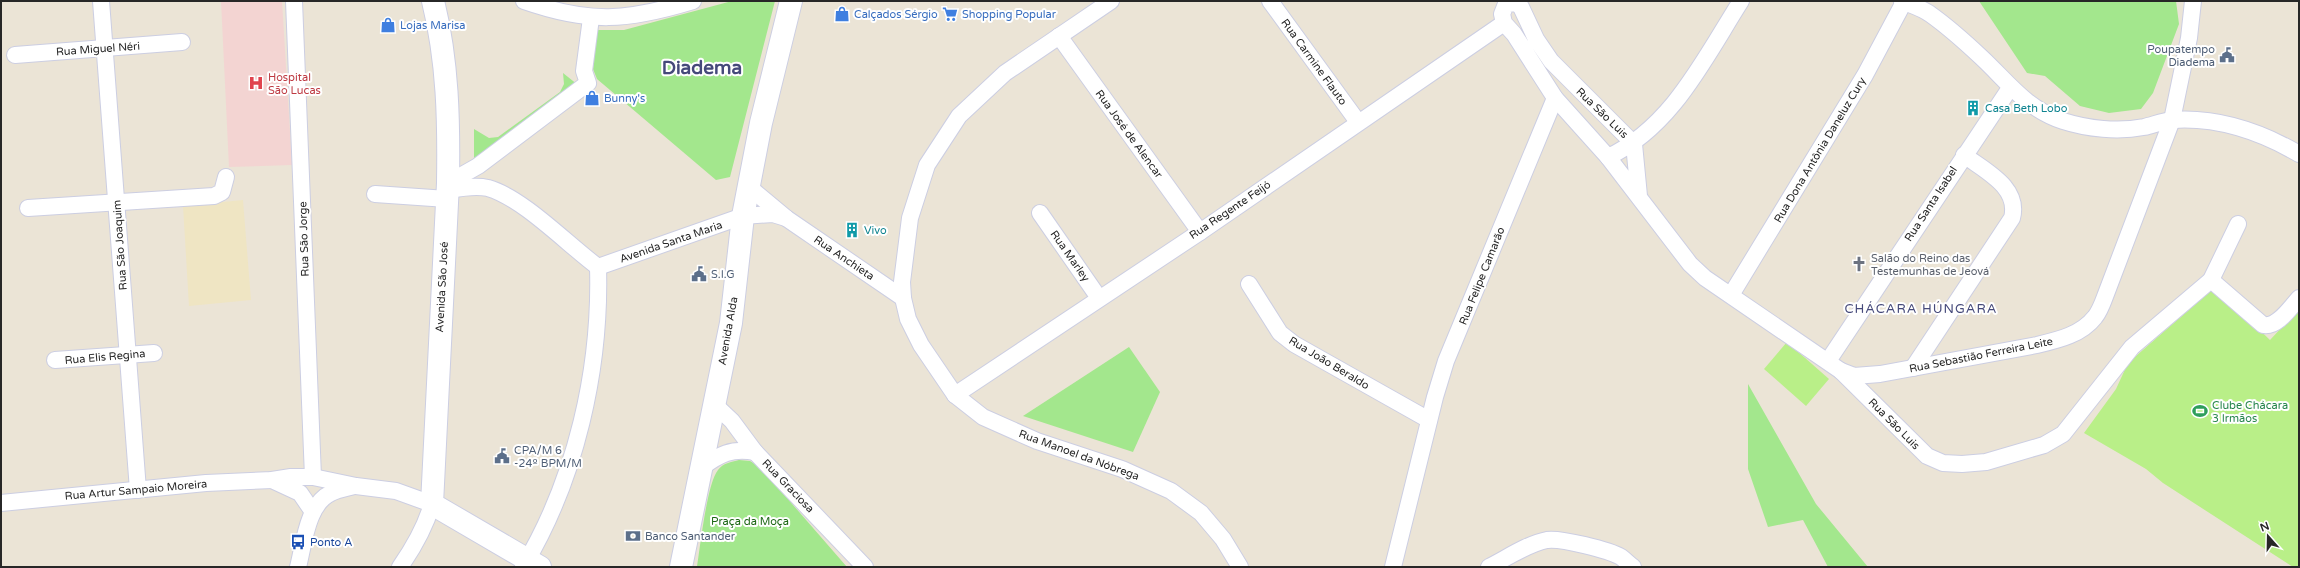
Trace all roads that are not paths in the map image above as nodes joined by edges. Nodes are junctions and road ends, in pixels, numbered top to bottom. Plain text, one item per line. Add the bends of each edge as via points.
1 (101, 1) edge
2 (294, 1) edge
3 (433, 1) edge
4 (524, 1) edge
5 (693, 1) edge
6 (791, 1) edge
7 (1111, 1) edge
8 (1270, 1) edge
9 (1741, 1) edge
10 (2193, 1) edge
11 (1904, 2) edge
12 (1516, 3) edge
13 (591, 18) junction
14 (1504, 23) junction
15 (1059, 36) junction
16 (182, 42) dead end
17 (104, 49) junction
18 (15, 55) dead end
19 (1575, 86) junction
20 (2010, 88) junction
21 (1555, 98) junction
22 (2172, 120) junction
23 (1358, 122) junction
24 (1634, 144) junction
25 (2299, 154) edge
26 (1964, 155) junction
27 (1608, 157) junction
28 (226, 177) dead end
29 (749, 187) junction
30 (448, 191) junction
31 (374, 194) dead end
32 (1639, 196) junction
33 (116, 201) junction
34 (28, 208) dead end
35 (1040, 213) dead end
36 (743, 216) junction
37 (786, 218) junction
38 (2238, 224) dead end
39 (1200, 232) junction
40 (598, 267) junction
41 (2211, 280) junction
42 (1249, 284) dead end
43 (1731, 295) junction
44 (903, 298) junction
45 (1099, 298) junction
46 (2299, 298) edge
47 (154, 353) dead end
48 (128, 355) junction
49 (55, 360) dead end
50 (1828, 361) junction
51 (1914, 368) junction
52 (1842, 371) junction
53 (955, 395) junction
54 (714, 404) junction
55 (1429, 420) junction
56 (755, 452) junction
57 (701, 468) junction
58 (313, 477) junction
59 (272, 480) junction
60 (356, 486) junction
61 (138, 490) junction
62 (1, 503) edge
63 (432, 504) junction
64 (313, 512) junction
65 (530, 564) edge
66 (298, 567) edge
67 (400, 567) edge
68 (681, 567) edge
69 (865, 567) edge
70 (1240, 567) edge
71 (1393, 567) edge
72 (1489, 567) edge
73 (1633, 567) edge

1 - 17 street, Rua São Joaquim
2 - 58 street, Rua São Jorge
3 - 30 main road, Avenida São José via 447,83
4 - 13 street via 566,14
5 - 13 street via 644,15
6 - 29 main road, Avenida Alda via 761,123
7 - 15 street, Rua Manoel da Nóbrega
8 - 23 street, Rua Carmine Flauto
9 - 24 street via 1674,106
10 - 22 street, Rua Sebastião Ferreira Leite via 2189,38
11 - 20 street via 1934,18 1981,57
11 - 43 street, Rua Dona Antônia Daneluz Cury via 1865,75
12 - 14 street via 1502,14
12 - 19 street via 1544,52
13 - 30 street via 584,71 588,82
14 - 21 street via 1514,34
14 - 23 street, Rua Regente Feijó
15 - 39 street, Rua José de Alencar
15 - 44 street, Rua Manoel da Nóbrega via 1005,73 959,116 927,165 910,218 902,282
16 - 17 street, Rua Miguel Néri
17 - 18 street, Rua Miguel Néri
17 - 33 street, Rua São Joaquim
19 - 21 street, Rua São Luis
19 - 24 street, Rua São Luis
20 - 22 street via 2032,106 2063,121 2099,129 2142,127
20 - 26 street, Rua Santa Isabel
21 - 27 street, Rua São Luis
21 - 55 street, Rua Felipe Camarão via 1446,361
22 - 25 street via 2233,125 2275,140
22 - 51 street, Rua Sebastião Ferreira Leite via 2095,317 2080,330 2063,339
23 - 39 street, Rua Regente Feijó
24 - 27 street, Rua São Luis
24 - 32 street, Rua São Luis
26 - 50 street, Rua Santa Isabel
26 - 51 street via 2005,185 2011,195 2014,213
27 - 32 street, Rua São Luis
28 - 33 street via 222,192 214,196
29 - 36 main road, Avenida Alda
29 - 37 street, Rua Anchieta
30 - 31 street
30 - 40 street via 470,187 487,188 508,197
30 - 63 main road, Avenida São José
32 - 43 street, Rua São Luis via 1690,264 1705,278
33 - 34 street
33 - 48 street, Rua São Joaquim
35 - 45 street, Rua Marley
36 - 37 street, Rua Anchieta via 773,214
36 - 40 street, Avenida Santa Maria
36 - 54 main road, Avenida Alda via 731,323
37 - 44 street, Rua Anchieta
38 - 41 street, Rua São Luis
39 - 45 street, Rua Regente Feijó
40 - 65 street via 595,335 573,452
41 - 46 street via 2263,325 2275,323
41 - 52 street, Rua São Luis via 2132,347 2063,434 2044,445 1986,462 1943,463 1927,456
42 - 55 street, Rua João Beraldo via 1280,333 1294,344
43 - 50 street, Rua São Luis
44 - 53 street, Rua Manoel da Nóbrega via 908,319 921,346
45 - 53 street, Rua Regente Feijó
47 - 48 street, Rua Elis Regina
48 - 49 street, Rua Elis Regina
48 - 61 street, Rua São Joaquim
50 - 52 street, Rua São Luis
51 - 52 street, Rua Sebastião Ferreira Leite via 1854,376
53 - 70 street, Rua Manoel da Nóbrega via 983,417 1037,441 1122,469 1171,492 1201,513 1224,539
54 - 56 street, Rua Graciosa via 732,421
54 - 57 main road, Avenida Alda
55 - 71 street, Rua Felipe Camarão
56 - 57 street via 740,449 727,452
56 - 69 street, Rua Graciosa
57 - 68 main road, Avenida Alda
58 - 59 street, Rua Artur Sampaio Moreira via 291,476
58 - 60 street, Rua Artur Sampaio Moreira
59 - 61 street, Rua Artur Sampaio Moreira
59 - 64 street, Rua Artur Sampaio Moreira via 300,493
60 - 63 street, Rua Artur Sampaio Moreira via 396,491
60 - 64 street, Rua Artur Sampaio Moreira via 330,493 320,501
61 - 62 street, Rua Artur Sampaio Moreira
63 - 65 main road
63 - 67 street, Avenida São José via 427,522
64 - 66 street
72 - 73 street via 1548,540 1592,547 1621,557

